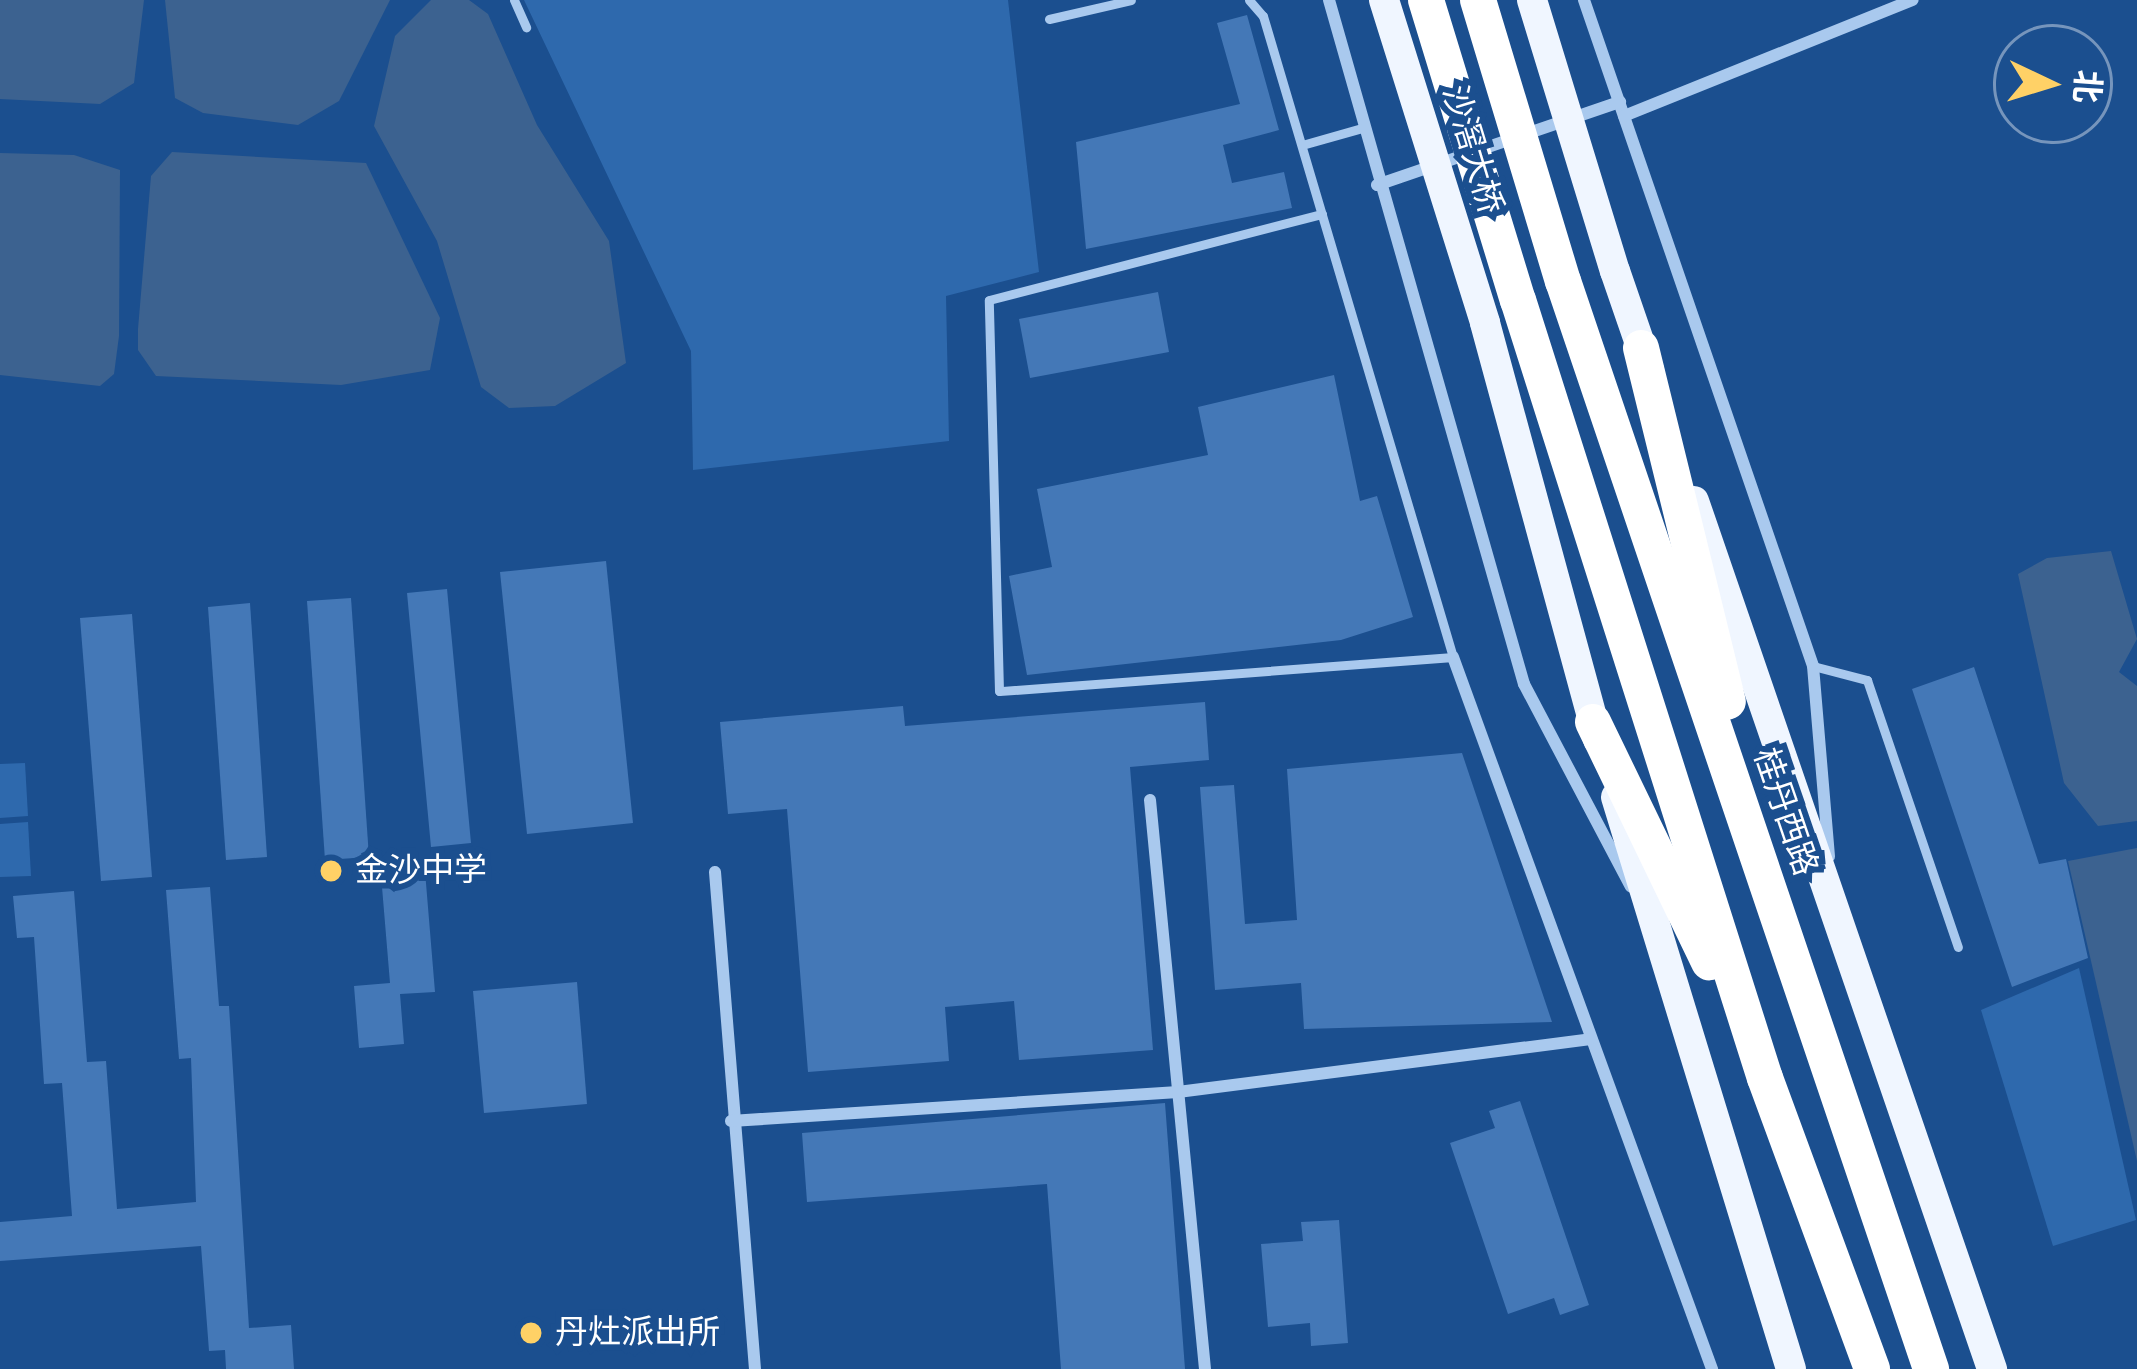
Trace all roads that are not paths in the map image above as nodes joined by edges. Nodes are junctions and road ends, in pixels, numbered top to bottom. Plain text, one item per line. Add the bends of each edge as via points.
1 (514, 0) edge
2 (1131, 0) edge
3 (1249, 0) edge
4 (1329, 0) edge
5 (1384, 0) edge
6 (1426, 0) edge
7 (1478, 0) edge
8 (1532, 0) edge
9 (1584, 0) edge
10 (1913, 0) edge
11 (1049, 19) dead end
12 (526, 27) dead end
13 (1622, 109) junction
14 (1362, 128) junction
15 (1302, 145) junction
16 (1377, 185) junction
17 (1322, 214) junction
18 (1563, 281) joint
19 (1641, 348) junction
20 (1454, 657) junction
21 (1813, 666) junction
22 (1593, 722) junction
23 (1150, 800) dead end
24 (715, 872) dead end
25 (1832, 905) junction
26 (1786, 937) junction
27 (1662, 947) junction
28 (1958, 947) dead end
29 (1589, 1040) junction
30 (1765, 1078) junction
31 (1178, 1092) junction
32 (731, 1120) junction
33 (755, 1369) edge
34 (1205, 1369) edge
35 (1712, 1369) edge
36 (1791, 1369) edge
37 (1872, 1369) edge
38 (1931, 1369) edge
39 (1992, 1369) edge

1 - 12 lane
2 - 11 lane
3 - 15 lane via 1264,16
4 - 14 street
5 - 22 main road, 沙滘大桥, bridge via 1485,323
6 - 30 highway, 沙滘大桥, bridge
7 - 18 highway, 沙滘大桥, bridge
8 - 19 main road, bridge
9 - 13 street
10 - 13 street
13 - 16 street
13 - 21 street
14 - 15 lane
14 - 16 street
15 - 17 lane
16 - 27 street via 1524,684
17 - 20 lane
17 - 20 lane via 988,301 999,691
18 - 26 highway, 桂丹西路
19 - 25 main road
19 - 26 highway
20 - 29 street
21 - 25 street
21 - 28 lane via 1867,680
22 - 27 main road, 沙滘大桥
22 - 30 highway
23 - 31 street
24 - 32 street
25 - 39 main road
26 - 38 highway, 桂丹西路
27 - 36 main road, 沙滘大桥
29 - 31 street
29 - 35 street
30 - 37 highway
31 - 32 street
31 - 34 street
32 - 33 street

